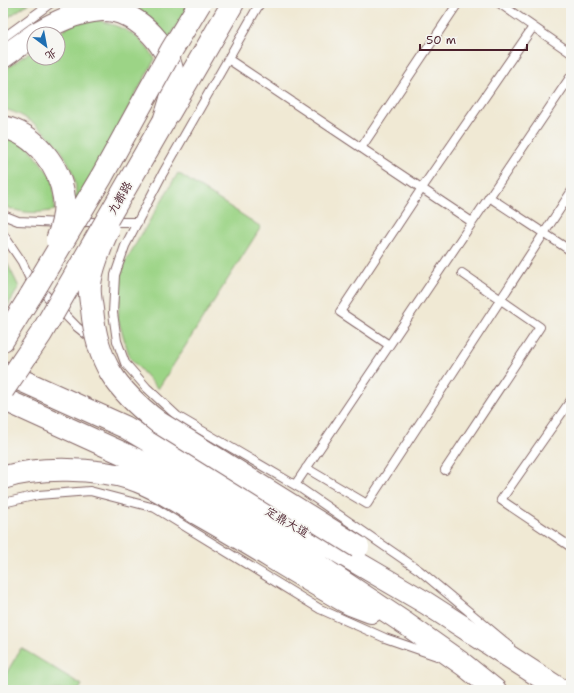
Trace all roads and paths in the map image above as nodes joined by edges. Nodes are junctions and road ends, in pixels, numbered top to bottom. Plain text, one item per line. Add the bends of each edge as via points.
1 (51, 3) edge
2 (77, 3) edge
3 (200, 3) edge
4 (233, 3) edge
5 (260, 3) edge
6 (458, 3) edge
7 (499, 3) edge
8 (46, 26) edge
9 (49, 26) edge
10 (533, 26) junction
11 (3, 38) edge
12 (26, 41) edge
13 (571, 53) edge
14 (3, 57) edge
15 (228, 59) junction
16 (571, 76) edge
17 (164, 122) junction
18 (3, 127) edge
19 (361, 148) junction
20 (126, 187) junction
21 (422, 188) junction
22 (571, 192) edge
23 (489, 197) junction
24 (3, 215) edge
25 (138, 222) junction
26 (472, 222) junction
27 (544, 233) junction
28 (3, 234) edge
29 (571, 251) edge
30 (462, 273) dead end
31 (31, 295) junction
32 (500, 299) junction
33 (3, 340) edge
34 (389, 345) junction
35 (125, 363) junction
36 (3, 372) edge
37 (3, 390) edge
38 (3, 399) edge
39 (571, 400) edge
40 (306, 468) junction
41 (445, 470) dead end
42 (3, 478) edge
43 (295, 485) junction
44 (3, 503) edge
45 (571, 547) edge
46 (426, 603) junction
47 (406, 624) junction
48 (464, 665) junction
49 (495, 690) edge
50 (562, 690) edge

1 - 11 lane
2 - 8 main road
3 - 31 main road, bridge
4 - 17 main road, 九都路
5 - 15 lane
6 - 19 lane
7 - 10 lane
9 - 17 main road, bridge via 82,12 103,10 124,15 143,25 163,48 173,73 172,92
10 - 13 lane
10 - 21 lane
12 - 14 main road
15 - 19 lane
15 - 25 lane
16 - 23 lane
17 - 20 main road, 九都路, bridge
18 - 31 main road, bridge via 27,136 44,153 55,169 64,198 62,226
19 - 21 lane
20 - 37 main road, 九都路, bridge via 41,334
20 - 46 main road, bridge via 105,236 90,285 93,324 101,355 114,379 133,402 158,422 358,547
21 - 26 lane
21 - 34 lane via 340,312
22 - 27 lane
23 - 26 lane
23 - 27 lane
24 - 25 lane via 18,221 40,223
25 - 35 lane via 125,246 115,275 113,313 117,341
26 - 34 lane
27 - 29 lane
27 - 32 lane
28 - 35 lane via 12,244 30,279 77,327
30 - 32 lane
31 - 33 main road
32 - 40 lane via 367,504
32 - 41 lane via 540,326
34 - 40 lane
35 - 43 lane via 177,416
36 - 46 main road, 定鼎大道 via 125,427
38 - 47 main road, 定鼎大道 via 179,479 268,532
39 - 45 lane via 501,500
40 - 43 lane
42 - 47 main road via 57,469 97,472 132,479 205,517 350,604
43 - 50 lane via 419,570
44 - 48 lane via 38,495 90,491 155,508 320,609 385,638
46 - 50 main road, 定鼎大道
47 - 48 main road, 定鼎大道
48 - 49 main road, 定鼎大道

